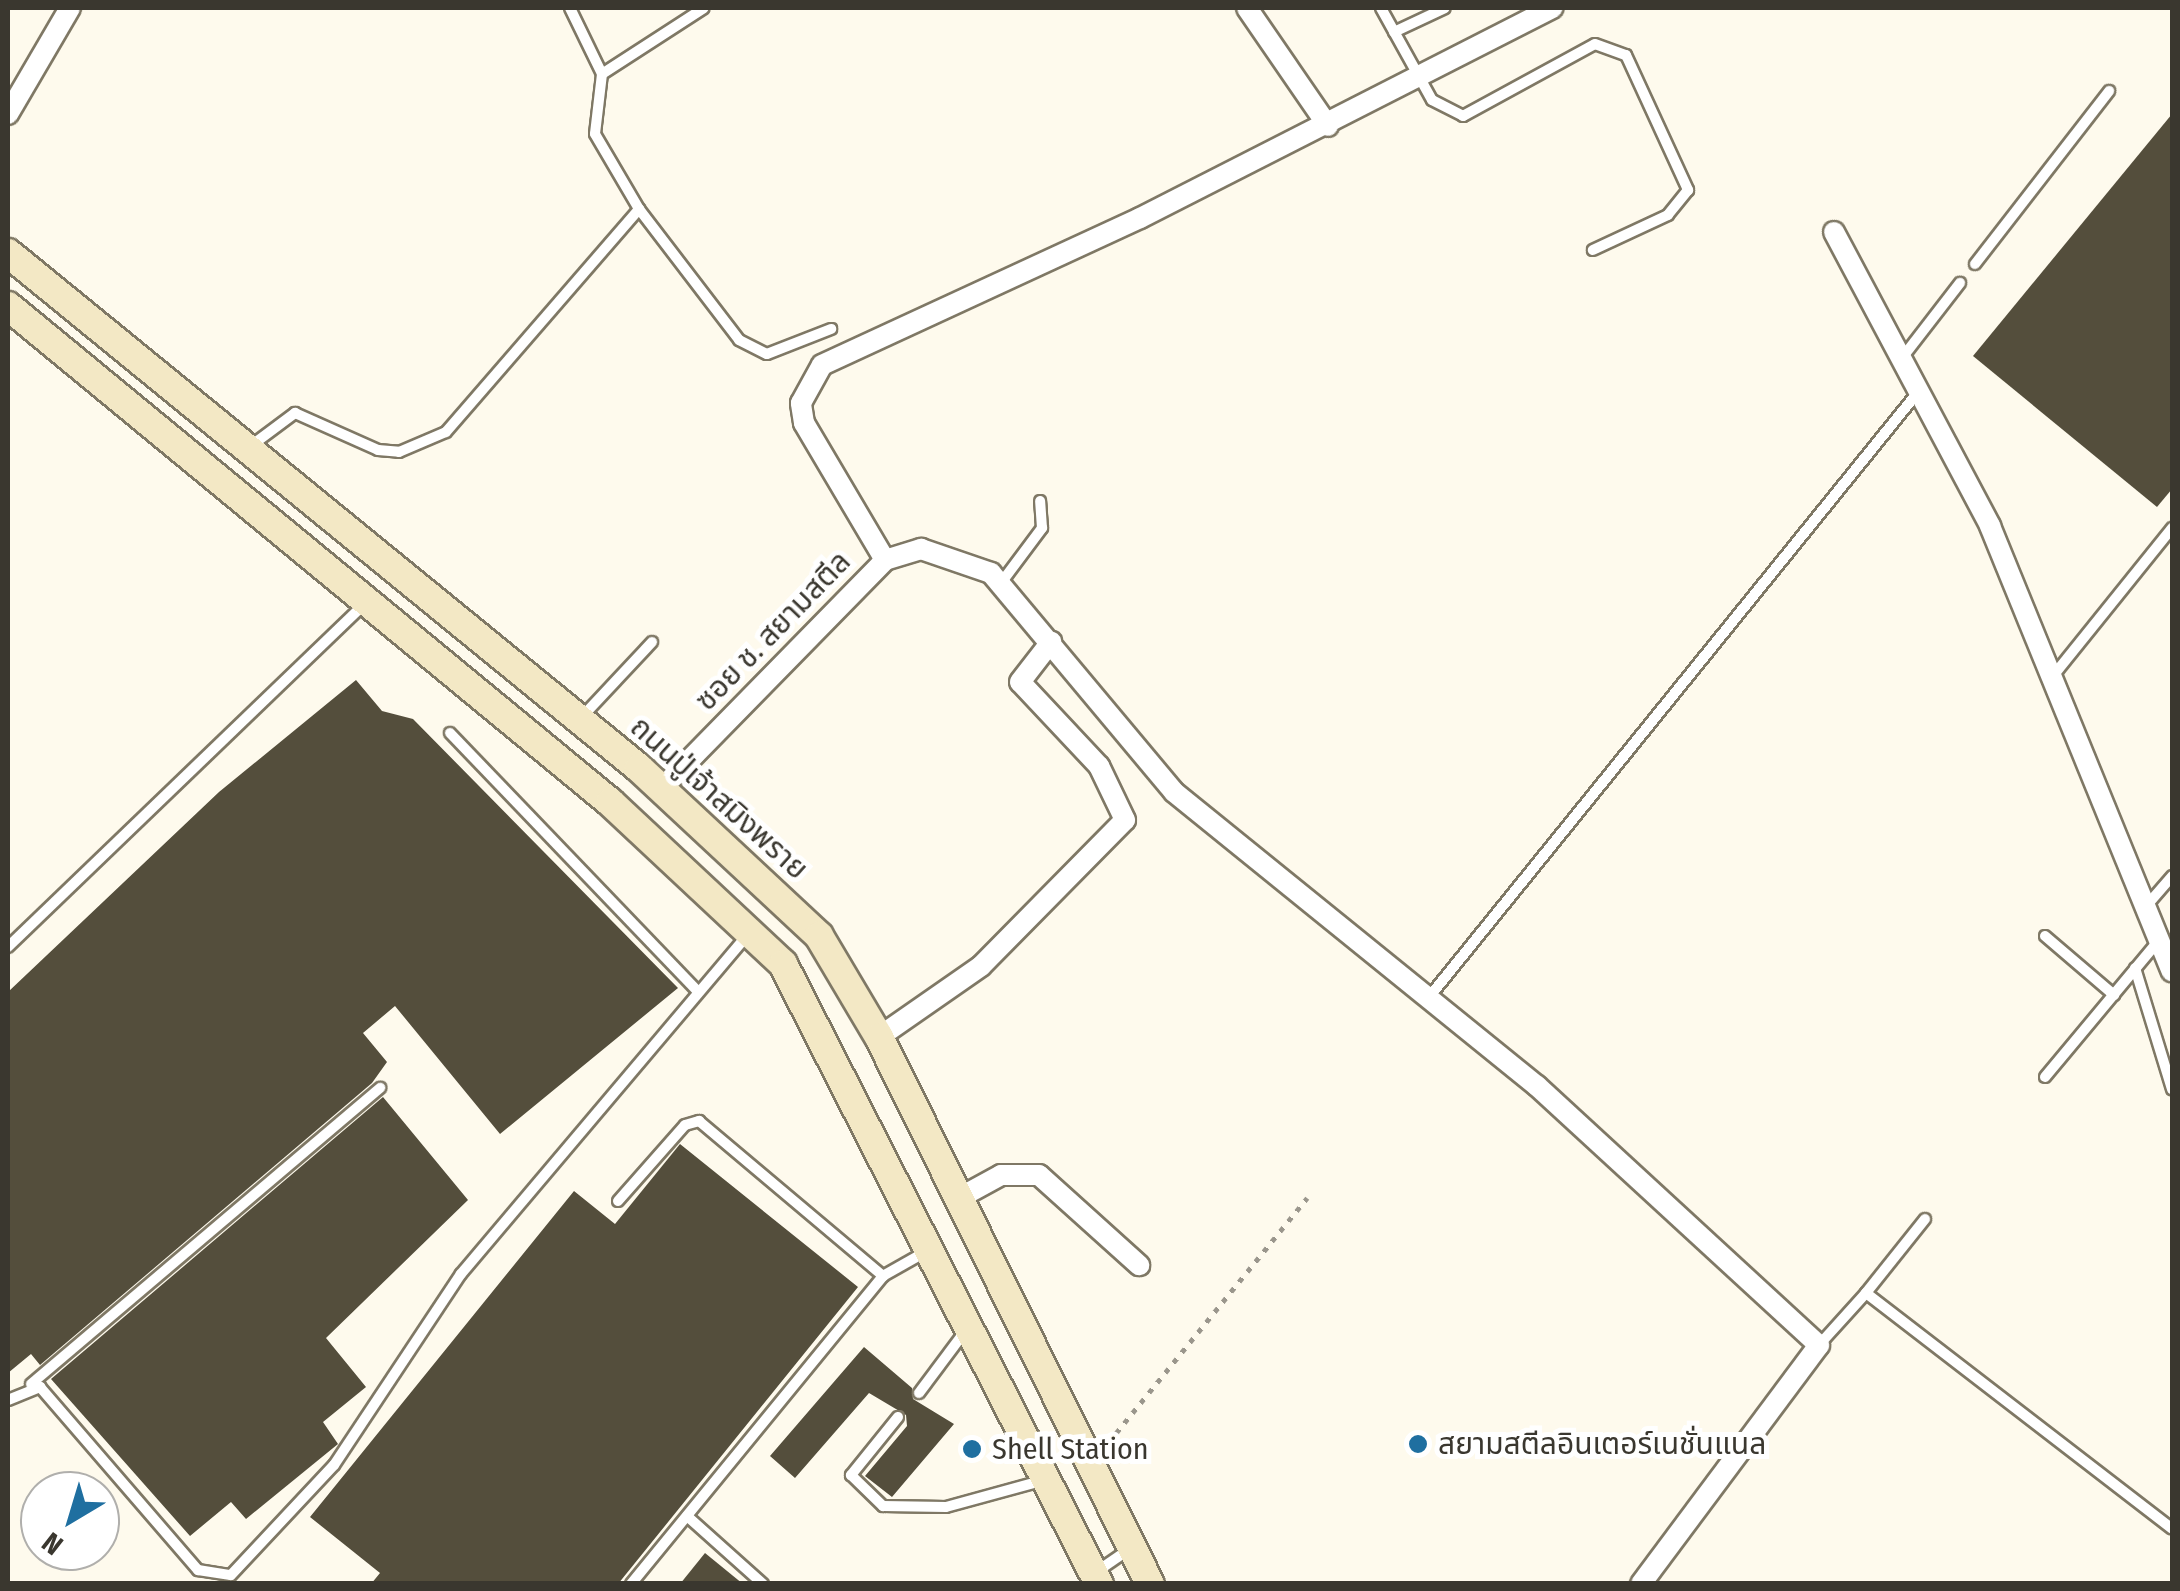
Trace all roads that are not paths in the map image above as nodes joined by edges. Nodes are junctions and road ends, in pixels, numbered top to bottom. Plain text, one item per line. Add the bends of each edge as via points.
1 (70, 8) edge
2 (570, 8) edge
3 (704, 8) edge
4 (1246, 8) edge
5 (1381, 8) edge
6 (1445, 8) edge
7 (1553, 8) edge
8 (1394, 32) junction
9 (602, 74) junction
10 (1420, 80) junction
11 (2109, 90) dead end
12 (8, 114) edge
13 (1328, 126) junction
14 (639, 209) junction
15 (1834, 232) dead end
16 (1594, 250) dead end
17 (8, 254) edge
18 (1975, 264) dead end
19 (1960, 283) dead end
20 (8, 306) edge
21 (832, 329) dead end
22 (1902, 359) junction
23 (1919, 391) junction
24 (248, 448) junction
25 (1040, 501) dead end
26 (2172, 528) edge
27 (885, 560) junction
28 (1001, 584) junction
29 (367, 602) junction
30 (652, 642) dead end
31 (1050, 642) junction
32 (2053, 676) junction
33 (580, 719) junction
34 (450, 734) dead end
35 (663, 787) junction
36 (2172, 876) edge
37 (2148, 904) junction
38 (752, 931) junction
39 (2045, 936) dead end
40 (2162, 937) junction
41 (8, 945) edge
42 (2135, 968) junction
43 (2172, 971) edge
44 (697, 991) junction
45 (2114, 994) junction
46 (1430, 996) junction
47 (879, 1037) junction
48 (2045, 1077) dead end
49 (380, 1088) dead end
50 (2172, 1089) edge
51 (959, 1198) junction
52 (618, 1201) dead end
53 (1926, 1219) dead end
54 (932, 1248) junction
55 (1139, 1265) dead end
56 (883, 1276) junction
57 (1866, 1293) junction
58 (970, 1324) junction
59 (1819, 1345) junction
60 (31, 1384) junction
61 (918, 1393) dead end
62 (8, 1400) edge
63 (898, 1417) dead end
64 (1047, 1479) junction
65 (687, 1516) junction
66 (2172, 1529) edge
67 (1132, 1548) junction
68 (1092, 1580) edge
69 (631, 1584) edge
70 (763, 1584) edge
71 (1150, 1584) edge
72 (1641, 1584) edge

1 - 12 street
2 - 9 lane
3 - 9 lane
4 - 13 street
5 - 8 lane
6 - 8 lane
7 - 10 street
8 - 10 lane
9 - 14 lane via 596,134
10 - 13 street
10 - 16 lane via 1432,100 1462,116 1595,44 1626,55 1688,190 1668,215
11 - 18 lane
13 - 27 street via 822,365 801,403 804,422
14 - 21 lane via 751,350 767,354
14 - 24 lane via 446,432 399,452 378,450 294,413
15 - 22 street
17 - 24 main road, ถนนปู่เจ้าสมิงพราย
19 - 22 lane
20 - 29 main road
22 - 23 street
23 - 32 street
23 - 46 lane
24 - 33 main road, ถนนปู่เจ้าสมิงพราย
25 - 28 lane via 1042,528
26 - 32 lane
27 - 28 street via 921,548 959,554
27 - 35 street, ซอย ช. สยามสตีล
28 - 31 street
29 - 38 main road
29 - 41 lane
30 - 33 lane
31 - 46 street via 1174,792
31 - 47 street via 1020,682 1100,766 1125,820 981,966
32 - 37 street
33 - 35 main road, ถนนปู่เจ้าสมิงพราย
34 - 44 lane
35 - 47 main road, ถนนปู่เจ้าสมิงพราย via 819,936
36 - 37 lane
37 - 40 street
38 - 44 lane
38 - 54 main road via 833,1047
39 - 45 lane
40 - 42 lane
40 - 43 street
42 - 45 lane
42 - 50 lane
44 - 60 lane via 462,1274 334,1464 231,1575 198,1570
45 - 48 lane
46 - 59 street
47 - 51 main road, ถนนปู่เจ้าสมิงพราย
49 - 60 lane
51 - 55 street via 1001,1175 1039,1175
51 - 67 main road, ถนนปู่เจ้าสมิงพราย
52 - 56 lane via 685,1125 699,1121
53 - 57 lane
54 - 56 lane
54 - 58 main road
56 - 65 lane
57 - 59 lane
57 - 66 lane
58 - 61 lane
58 - 64 main road
59 - 72 street
60 - 62 lane
63 - 64 lane via 851,1476 883,1506 946,1507
64 - 68 main road
65 - 69 lane
65 - 70 lane
67 - 68 lane
67 - 71 main road, ถนนปู่เจ้าสมิงพราย

